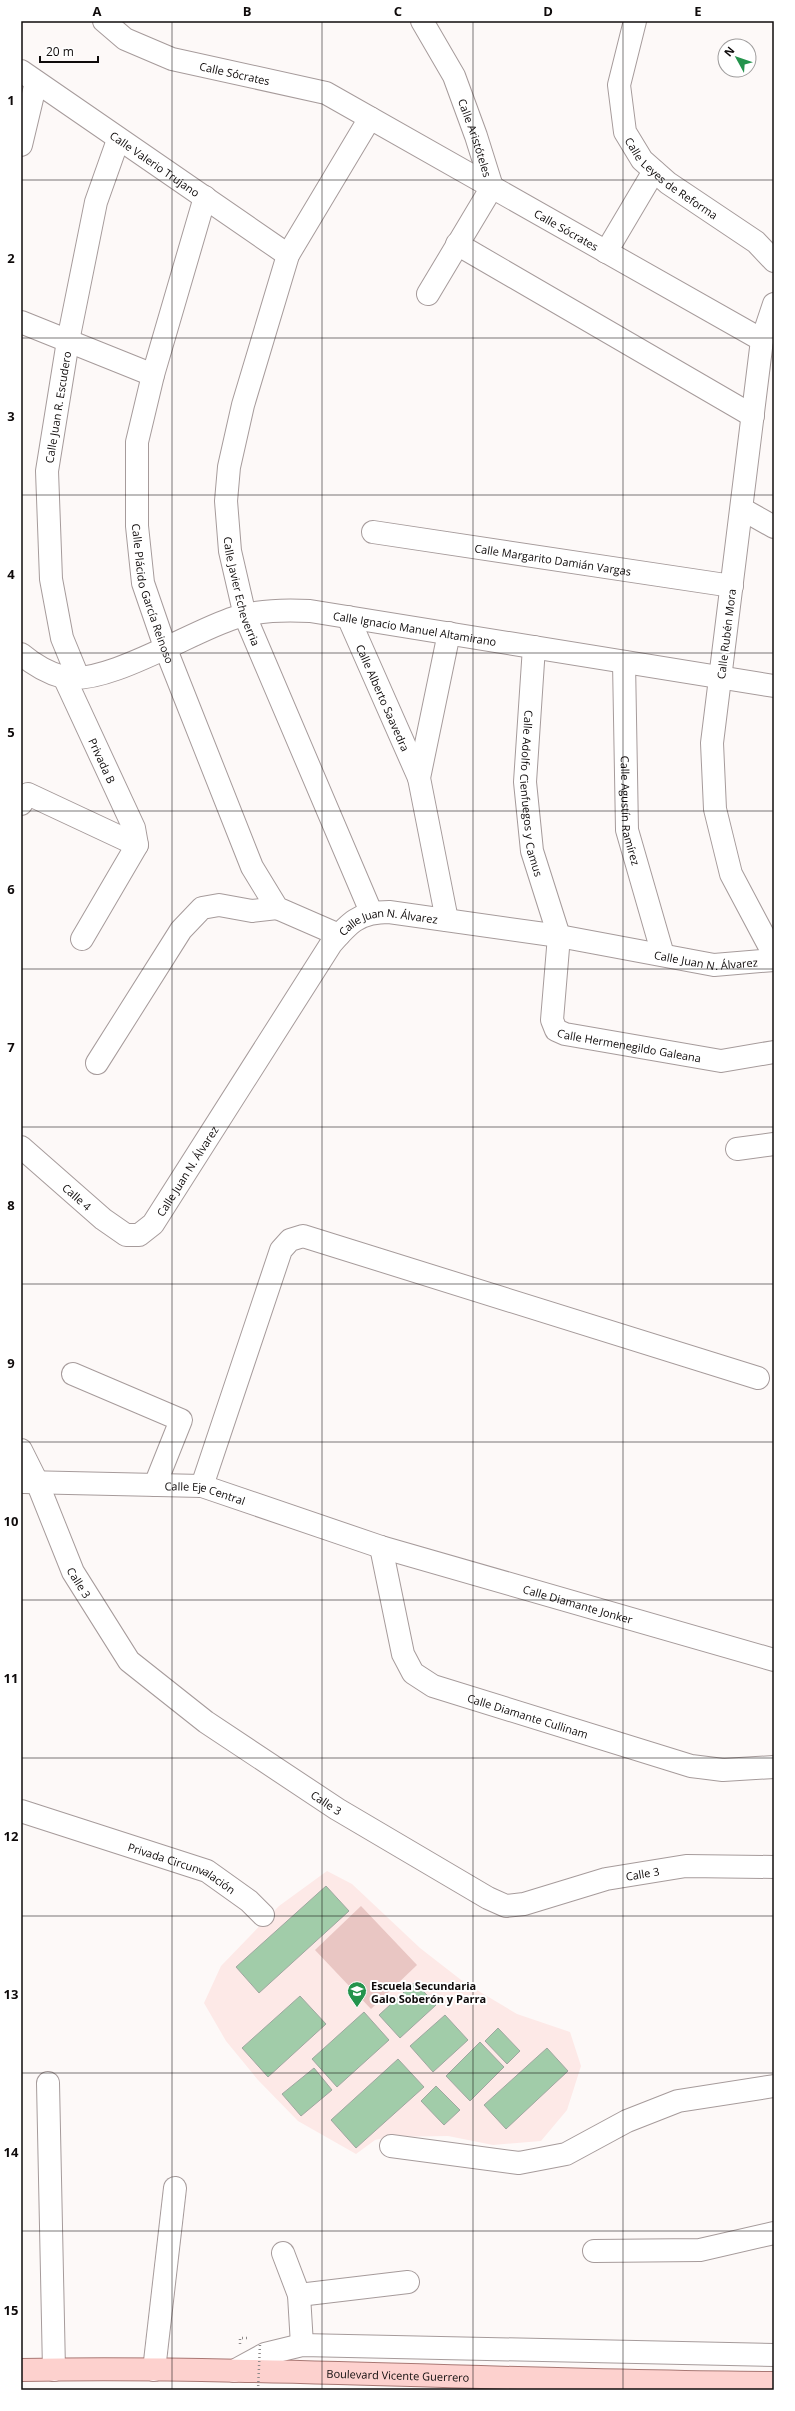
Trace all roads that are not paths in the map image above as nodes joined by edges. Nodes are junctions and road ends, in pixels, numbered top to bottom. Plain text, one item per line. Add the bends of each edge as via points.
1 (104, 21) edge
2 (422, 21) edge
3 (635, 21) edge
4 (28, 77) edge
5 (370, 118) junction
6 (118, 140) junction
7 (21, 145) edge
8 (654, 171) junction
9 (492, 187) junction
10 (205, 197) junction
11 (458, 244) junction
12 (606, 252) junction
13 (288, 255) junction
14 (774, 261) edge
15 (428, 294) dead end
16 (774, 304) edge
17 (21, 322) edge
18 (762, 340) junction
19 (68, 341) junction
20 (153, 375) junction
21 (753, 416) junction
22 (742, 509) junction
23 (774, 526) edge
24 (373, 532) dead end
25 (732, 586) junction
26 (246, 616) junction
27 (348, 617) junction
28 (449, 634) junction
29 (165, 647) junction
30 (534, 647) junction
31 (21, 654) edge
32 (624, 662) junction
33 (71, 677) junction
34 (720, 678) junction
35 (774, 686) edge
36 (419, 778) junction
37 (21, 804) edge
38 (137, 845) junction
39 (277, 908) junction
40 (371, 912) junction
41 (447, 920) junction
42 (339, 935) junction
43 (558, 936) junction
44 (82, 940) dead end
45 (774, 955) edge
46 (663, 956) junction
47 (774, 960) edge
48 (774, 1052) edge
49 (97, 1063) dead end
50 (774, 1144) edge
51 (21, 1146) edge
52 (737, 1149) dead end
53 (139, 1235) joint
54 (73, 1374) dead end
55 (758, 1378) dead end
56 (21, 1450) edge
57 (29, 1482) edge
58 (155, 1485) junction
59 (202, 1486) junction
60 (381, 1547) junction
61 (774, 1660) edge
62 (774, 1767) edge
63 (21, 1811) edge
64 (774, 1867) edge
65 (263, 1915) dead end
66 (48, 2083) dead end
67 (774, 2086) edge
68 (391, 2146) dead end
69 (175, 2188) dead end
70 (774, 2233) edge
71 (594, 2251) dead end
72 (283, 2253) dead end
73 (408, 2282) dead end
74 (299, 2295) junction
75 (302, 2345) junction
76 (774, 2355) edge
77 (21, 2370) edge
78 (54, 2370) junction
79 (154, 2370) junction
80 (234, 2371) junction
81 (774, 2383) edge

1 - 5 street, Calle Sócrates via 125,39 172,59 326,93
2 - 9 street, Calle Aristóteles via 454,76
3 - 8 street, Calle Leyes de Reforma via 619,85 625,132 642,160
4 - 6 street, Calle Valerio Trujano
4 - 7 street
5 - 9 street, Calle Sócrates
5 - 13 street
6 - 10 street, Calle Valerio Trujano
6 - 19 street, Calle Juan R. Escudero via 96,202
8 - 12 street
8 - 14 street, Calle Leyes de Reforma via 756,242
9 - 11 street, Calle Aristóteles
9 - 12 street, Calle Sócrates
10 - 13 street, Calle Valerio Trujano
10 - 20 street, Calle Plácido García Reinoso
11 - 15 street, Calle Aristóteles
11 - 21 street
12 - 18 street, Calle Sócrates
13 - 26 street, Calle Javier Echeverria via 243,406 229,467 226,501 230,551
16 - 18 street, Calle Rubén Mora
17 - 19 street
18 - 21 street, Calle Rubén Mora
19 - 20 street
19 - 33 street, Calle Juan R. Escudero via 47,471 51,579
20 - 29 street, Calle Plácido García Reinoso via 137,442 137,526 143,583
21 - 22 street, Calle Rubén Mora
22 - 23 street
22 - 25 street, Calle Rubén Mora
24 - 25 street, Calle Margarito Damián Vargas
25 - 34 street, Calle Rubén Mora
26 - 27 street, Calle Ignacio Manuel Altamirano via 275,610 310,611
26 - 29 street, Calle Ignacio Manuel Altamirano via 234,618
26 - 40 street, Calle Javier Echeverria
27 - 28 street, Calle Ignacio Manuel Altamirano
27 - 36 street, Calle Alberto Saavedra
28 - 30 street, Calle Ignacio Manuel Altamirano
28 - 36 street, Calle Alberto Saavedra
29 - 33 street, Calle Ignacio Manuel Altamirano via 107,673
29 - 39 street, Calle Plácido García Reinoso via 252,867
30 - 32 street, Calle Ignacio Manuel Altamirano
30 - 43 street, Calle Adolfo Cienfuegos y Camus via 525,782 532,851
31 - 33 street via 35,665
32 - 34 street, Calle Ignacio Manuel Altamirano
32 - 46 street, Calle Agustín Ramírez via 627,830
33 - 38 street, Privada B via 134,828
34 - 35 street, Calle Ignacio Manuel Altamirano
34 - 45 street, Calle Rubén Mora via 712,743 715,808 731,874
36 - 41 street, Calle Alberto Saavedra
37 - 38 street via 28,794
38 - 44 street
39 - 42 street
39 - 49 street via 252,911 219,905 202,908 181,930
40 - 41 street, Calle Juan N. Álvarez
40 - 42 street, Calle Juan N. Álvarez via 356,918
41 - 43 street, Calle Juan N. Álvarez
42 - 53 street, Calle Juan N. Álvarez via 153,1224
43 - 46 street, Calle Juan N. Álvarez
43 - 48 street, Calle Hermenegildo Galeana via 552,1020 556,1030 565,1034 721,1061
46 - 47 street, Calle Juan N. Álvarez via 714,965
50 - 52 street
51 - 53 street, Calle 4 via 103,1219 126,1234
54 - 58 street via 181,1420
55 - 59 street via 303,1236 290,1240 281,1250
56 - 57 street, Calle 3
57 - 58 street, Calle Eje Central
57 - 64 street, Calle 3 via 73,1572 129,1661 206,1722 311,1792 488,1898 506,1906 524,1904 606,1879 686,1866
58 - 59 street, Calle Eje Central
59 - 60 street, Calle Eje Central
60 - 61 street, Calle Diamante Jonker
60 - 62 street, Calle Diamante Cullinam via 403,1654 414,1673 433,1686 691,1766 723,1770
63 - 65 street, Privada Circunvalación via 207,1871 249,1901
66 - 78 street
67 - 68 street via 678,2102 626,2122 566,2154 519,2163
69 - 79 street
70 - 71 street via 700,2250
72 - 74 street
73 - 74 street
74 - 75 street
75 - 76 street
75 - 80 street via 265,2354
77 - 78 main road, Boulevard Vicente Guerrero
78 - 79 main road, Boulevard Vicente Guerrero
79 - 80 main road, Boulevard Vicente Guerrero
80 - 81 main road, Boulevard Vicente Guerrero

